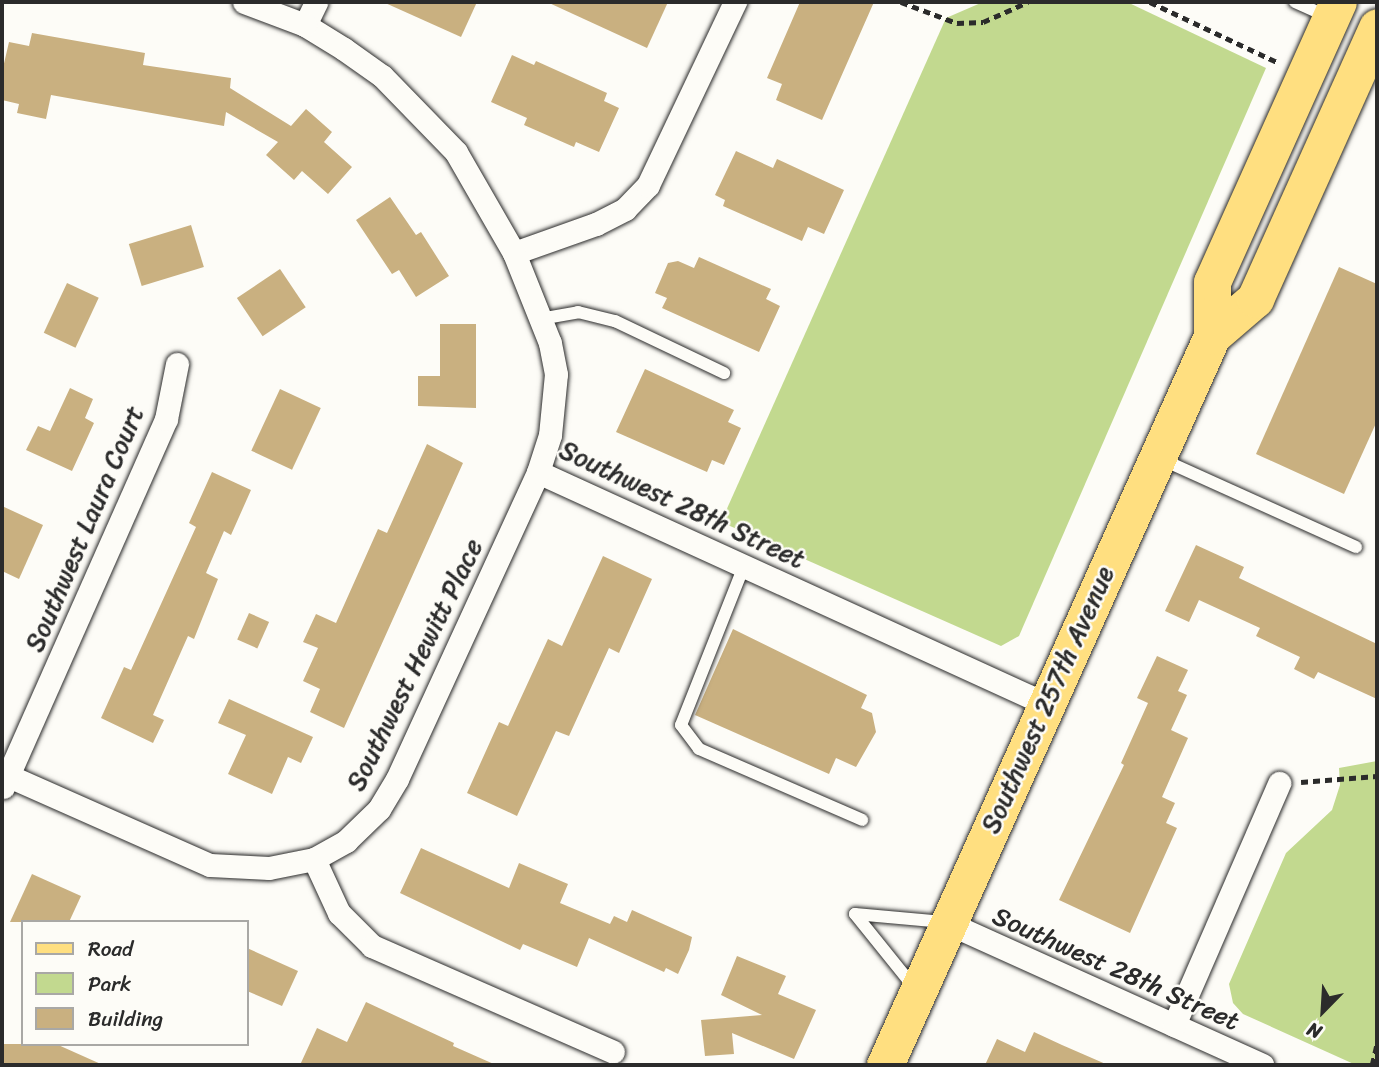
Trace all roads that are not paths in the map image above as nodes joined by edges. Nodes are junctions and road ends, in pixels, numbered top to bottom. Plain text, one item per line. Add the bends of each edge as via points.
1 (244, 2) edge
2 (316, 2) edge
3 (735, 2) edge
4 (1295, 2) edge
5 (1334, 10) edge
6 (305, 25) junction
7 (1377, 27) edge
8 (514, 253) junction
9 (540, 319) junction
10 (1212, 336) junction
11 (177, 364) dead end
12 (724, 373) dead end
13 (1157, 457) junction
14 (538, 472) junction
15 (1356, 547) dead end
16 (744, 566) junction
17 (1046, 704) junction
18 (4, 780) edge
19 (1279, 783) road end
20 (862, 820) dead end
21 (314, 859) junction
22 (948, 923) junction
23 (917, 991) junction
24 (1174, 1026) junction
25 (613, 1052) dead end
26 (885, 1065) edge
27 (1262, 1065) edge

1 - 6 street, Southwest 28th Street
2 - 6 street
3 - 8 street via 648,185 625,209 606,219
4 - 5 lane
5 - 10 main road, Southwest 257th Avenue via 1212,282
6 - 8 street, Southwest 28th Street via 382,76 426,118 456,152
7 - 10 main road, Southwest 257th Avenue via 1255,299
8 - 9 street, Southwest 28th Street
9 - 12 lane via 578,312 615,321
9 - 14 street, Southwest 28th Street via 556,374 556,408
10 - 13 main road, Southwest 257th Avenue
11 - 18 street, Southwest Laura Court via 166,419
13 - 15 lane
13 - 17 main road, Southwest 257th Avenue
14 - 16 street, Southwest 28th Street
14 - 21 street, Southwest Hewitt Place via 397,779 379,809 346,841
16 - 17 street, Southwest 28th Street
16 - 20 lane via 681,725 699,748
17 - 22 main road, Southwest 257th Avenue
18 - 21 street, Southwest Hewitt Place via 210,865 269,868
19 - 24 street
21 - 25 street via 339,914 372,946
22 - 23 main road, Southwest 257th Avenue
22 - 23 lane via 855,914
22 - 24 street, Southwest 28th Street
23 - 26 main road, Southwest 257th Avenue
24 - 27 street, Southwest 28th Street

